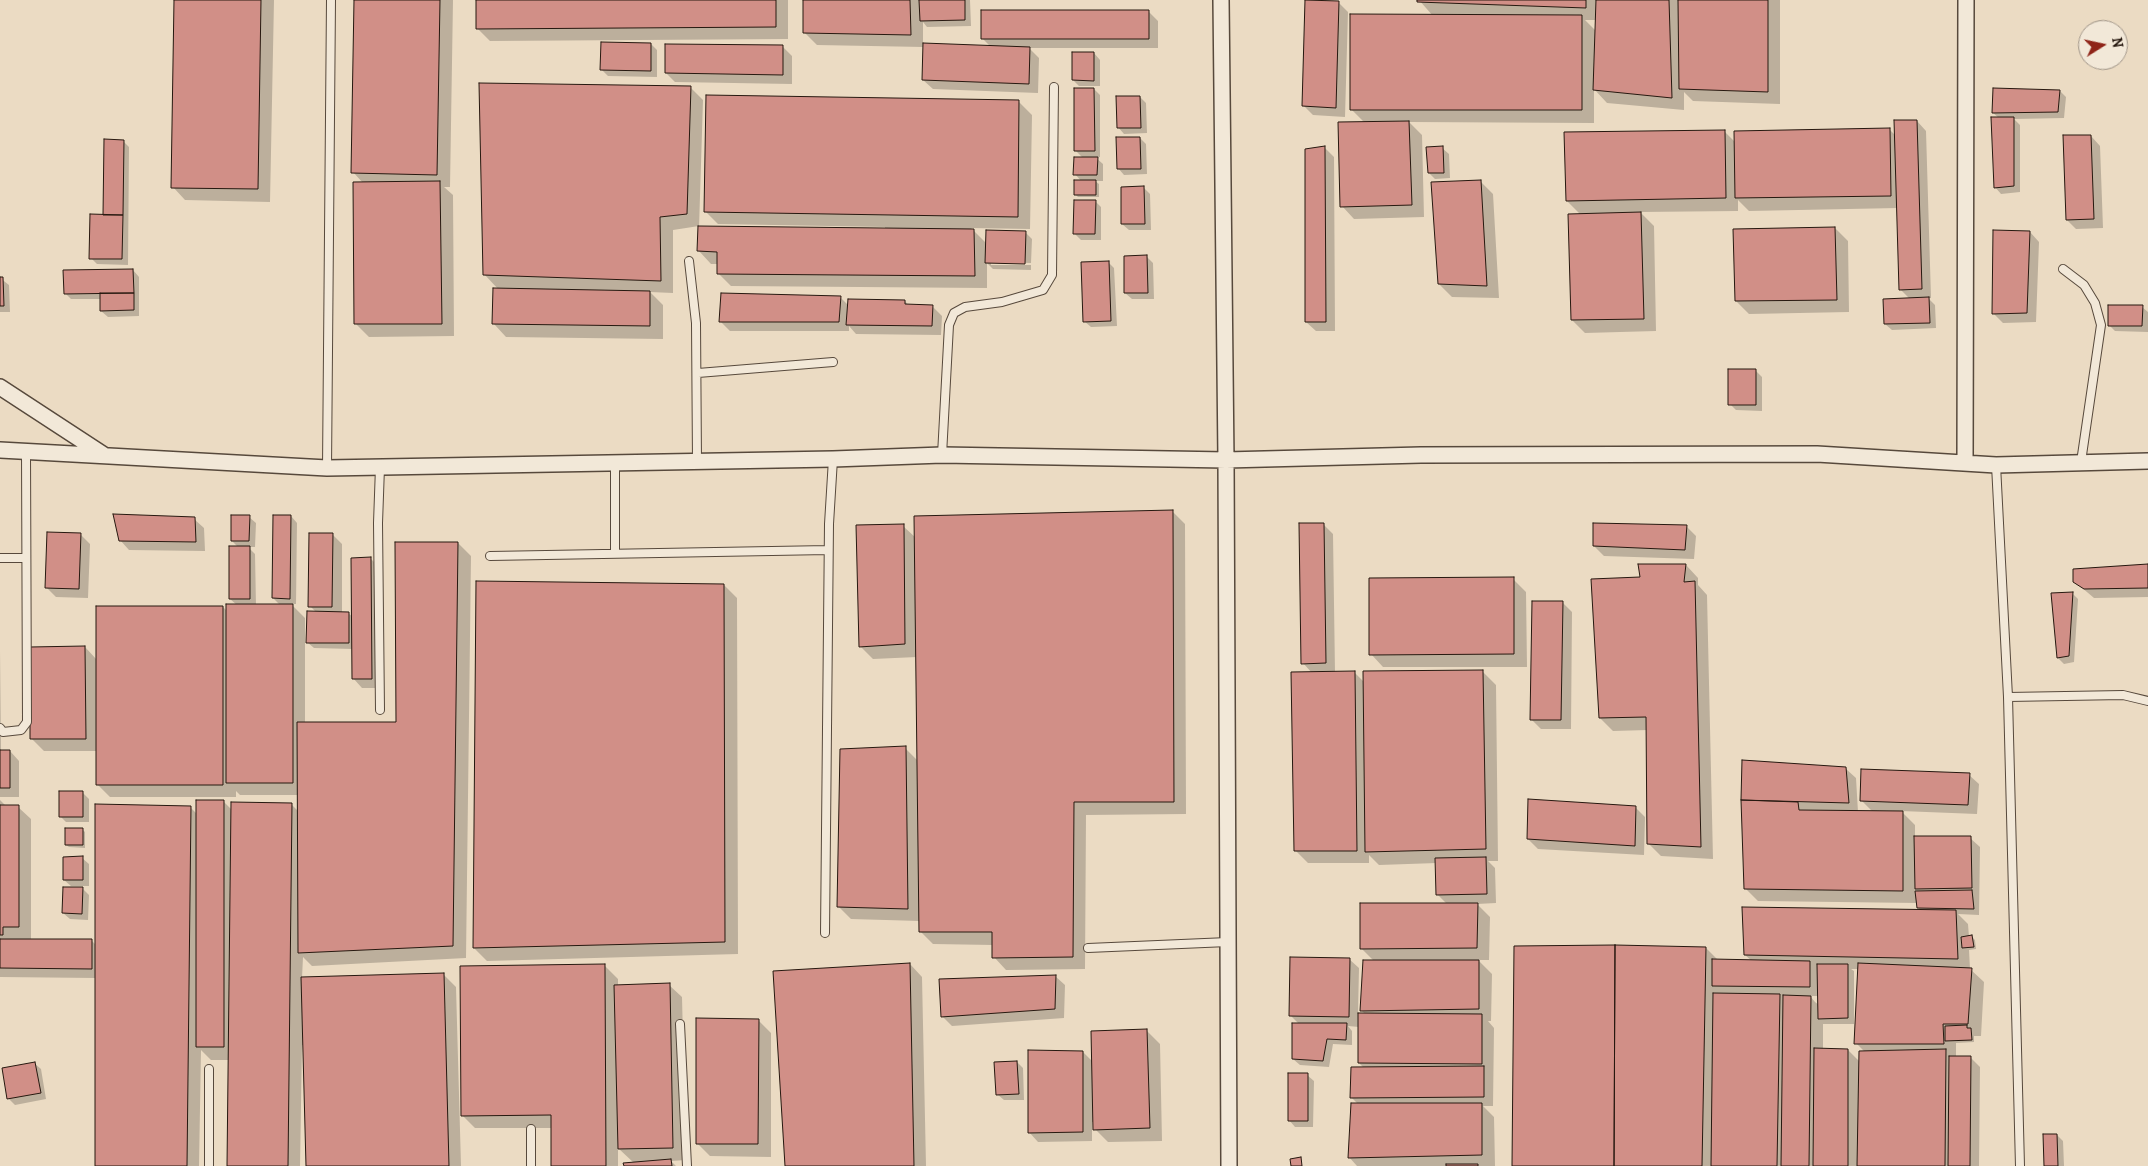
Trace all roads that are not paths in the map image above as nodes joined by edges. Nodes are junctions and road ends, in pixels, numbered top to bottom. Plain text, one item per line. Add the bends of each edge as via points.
1 (331, 0) edge
2 (1221, 0) edge
3 (1966, 0) edge
4 (1054, 86) dead end
5 (688, 261) dead end
6 (2062, 269) dead end
7 (833, 362) dead end
8 (698, 373) junction
9 (0, 387) edge
10 (0, 450) edge
11 (26, 452) junction
12 (105, 456) junction
13 (942, 456) junction
14 (833, 459) junction
15 (1226, 460) junction
16 (2148, 461) edge
17 (697, 462) junction
18 (2081, 462) junction
19 (614, 463) junction
20 (1965, 463) junction
21 (1996, 465) junction
22 (380, 467) junction
23 (327, 468) junction
24 (828, 550) junction
25 (615, 554) junction
26 (490, 556) dead end
27 (0, 558) edge
28 (26, 558) junction
29 (2008, 697) junction
30 (2148, 701) edge
31 (380, 710) dead end
32 (0, 728) edge
33 (825, 933) dead end
34 (1228, 942) junction
35 (1088, 948) dead end
36 (680, 1024) dead end
37 (209, 1069) dead end
38 (531, 1129) dead end
39 (209, 1166) edge
40 (531, 1166) edge
41 (687, 1166) edge
42 (1229, 1166) edge
43 (2020, 1166) edge

1 - 23 lane
2 - 15 street
3 - 20 street
4 - 13 lane via 1052,275 1043,290 1002,302 965,307 954,313 949,325
5 - 8 lane
6 - 18 lane via 2084,285 2095,303 2101,325
7 - 8 lane
8 - 17 lane
9 - 12 street
10 - 11 street
11 - 12 street
11 - 28 lane
12 - 23 street
13 - 14 street
13 - 15 street
14 - 17 street
14 - 24 lane
15 - 20 street via 1421,455 1817,454
15 - 34 street
16 - 18 street
17 - 19 street
18 - 21 street
19 - 22 street
19 - 25 lane
20 - 21 street
21 - 29 lane
22 - 23 street
22 - 31 lane
24 - 25 lane
24 - 33 lane
25 - 26 lane
27 - 28 lane
28 - 32 lane via 27,722 21,730 3,732
29 - 30 lane via 2123,695
29 - 43 lane
34 - 35 lane
34 - 42 street
36 - 41 lane
37 - 39 lane
38 - 40 lane

